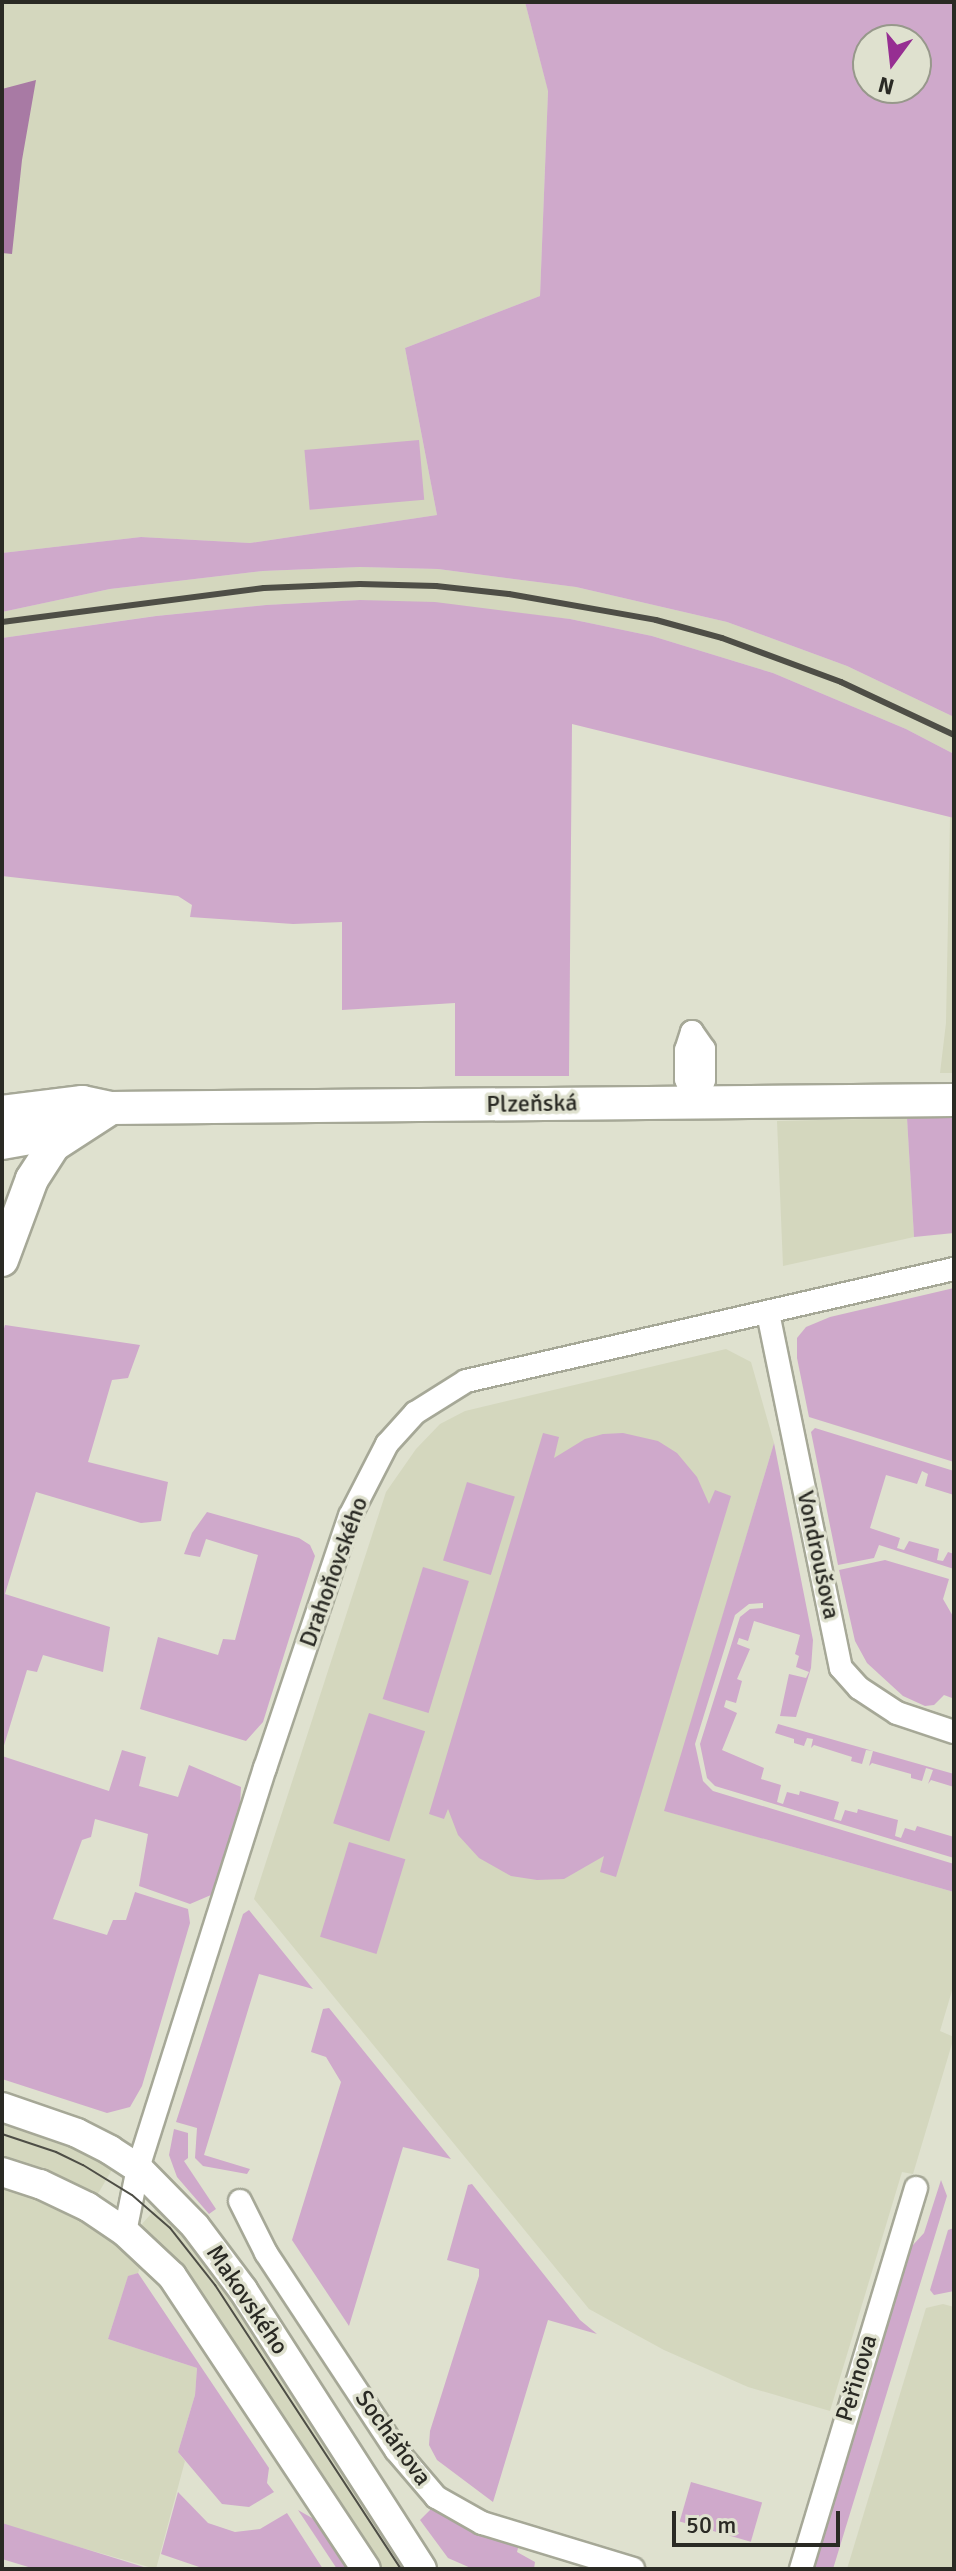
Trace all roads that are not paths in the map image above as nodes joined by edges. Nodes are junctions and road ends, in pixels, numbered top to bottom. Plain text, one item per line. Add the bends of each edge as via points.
1 (954, 1100) edge
2 (111, 1108) junction
3 (2, 1112) edge
4 (78, 1129) junction
5 (2, 1143) edge
6 (2, 1260) edge
7 (954, 1269) edge
8 (768, 1313) junction
9 (954, 1732) edge
10 (2, 2107) edge
11 (138, 2168) junction
12 (2, 2172) edge
13 (916, 2188) dead end
14 (240, 2201) dead end
15 (125, 2232) junction
16 (366, 2569) edge
17 (422, 2569) edge
18 (633, 2569) edge
19 (801, 2569) edge

1 - 2 main road, Plzeňská
2 - 3 main road, Plzeňská via 82,1102
2 - 4 main road
4 - 5 main road
4 - 6 main road via 54,1145 43,1161
7 - 8 street, Drahoňovského
8 - 9 street, Vondroušova via 841,1668 859,1688 897,1713
8 - 11 street, Drahoňovského via 466,1381 415,1413 387,1444 350,1516
10 - 11 street, Makovského via 77,2133
11 - 15 street, Drahoňovského
11 - 17 street, Makovského via 195,2226 243,2290
12 - 15 street, Makovského via 88,2207
13 - 19 street, Peřinova
14 - 18 street, Socháňova via 266,2253 396,2450 436,2497 482,2523
15 - 16 street, Makovského via 172,2276

